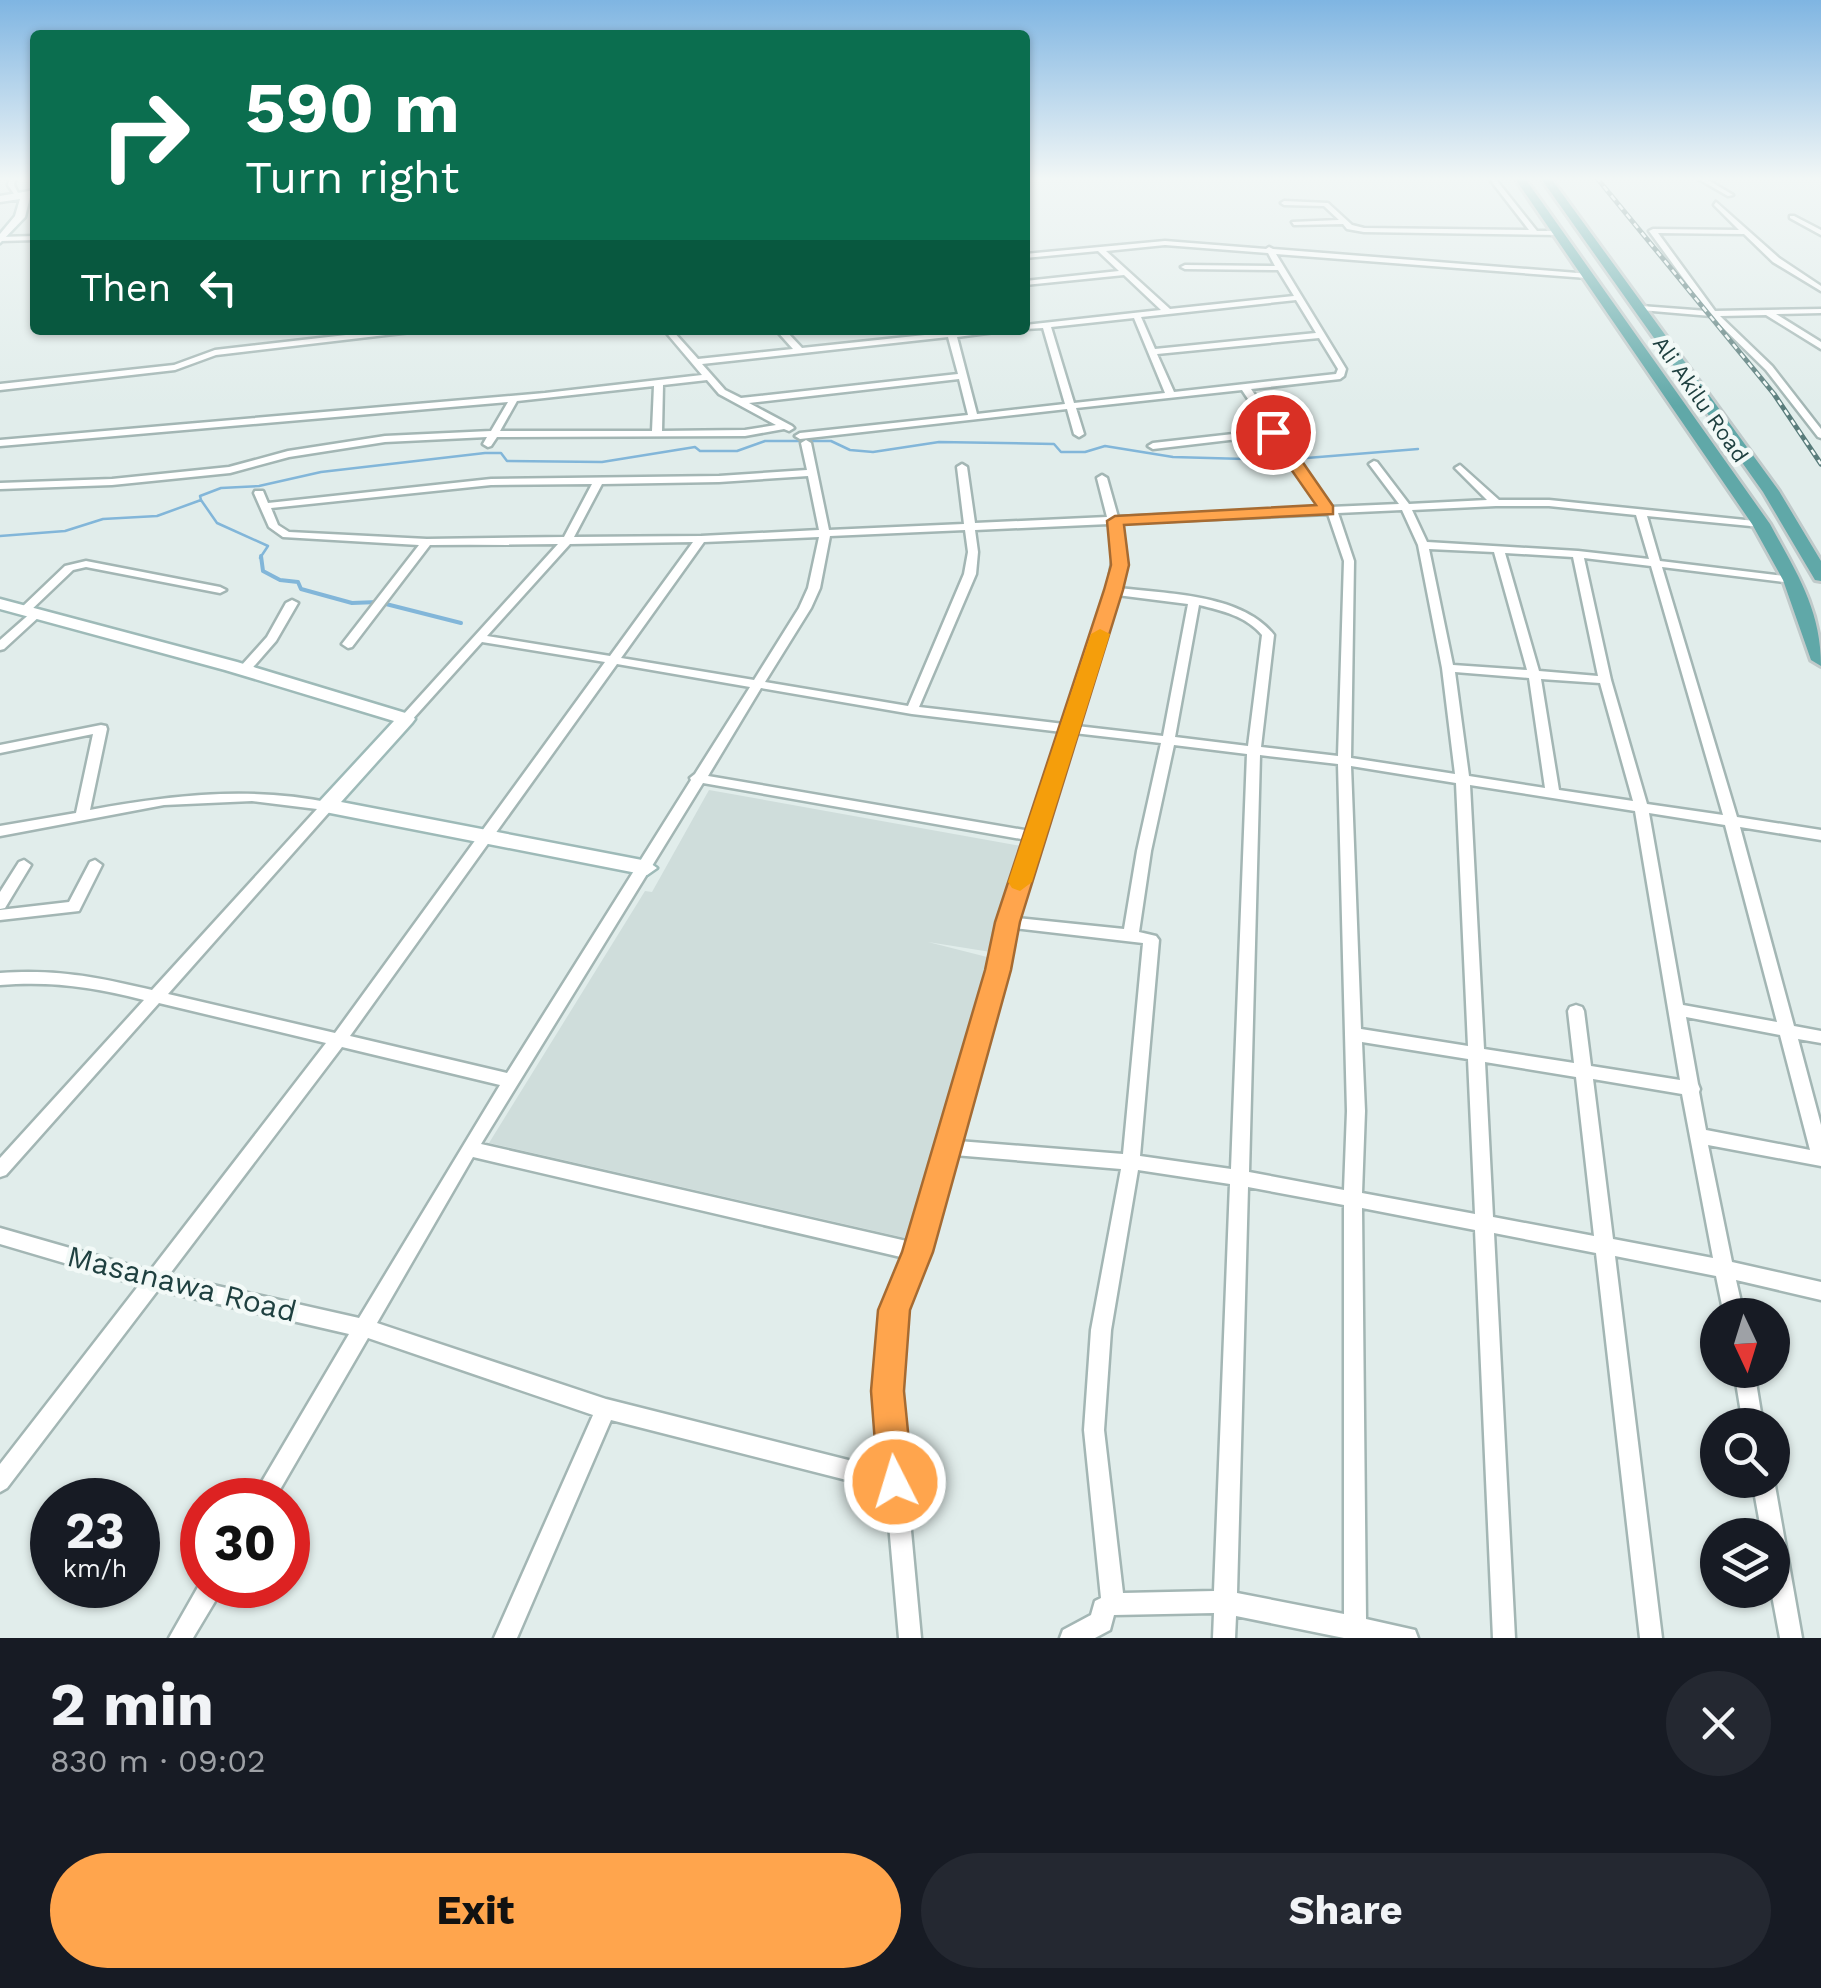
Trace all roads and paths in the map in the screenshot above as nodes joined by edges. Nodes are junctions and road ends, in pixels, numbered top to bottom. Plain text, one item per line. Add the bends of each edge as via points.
1 (1104, 253) edge
2 (1271, 253) edge
3 (1321, 253) edge
4 (1572, 253) edge
5 (1601, 253) edge
6 (1669, 253) edge
7 (1769, 253) edge
8 (1185, 267) dead end
9 (1280, 268) junction
10 (1123, 272) junction
11 (1588, 276) junction
12 (1030, 282) edge
13 (1821, 289) edge
14 (1296, 298) junction
15 (1641, 308) junction
16 (1168, 311) junction
17 (1821, 311) edge
18 (1770, 313) junction
19 (1136, 314) junction
20 (1713, 314) junction
21 (1046, 324) junction
22 (1030, 326) edge
23 (339, 335) edge
24 (672, 335) edge
25 (785, 335) edge
26 (905, 335) edge
27 (952, 335) edge
28 (1319, 335) junction
29 (1821, 346) edge
30 (799, 350) junction
31 (1152, 352) junction
32 (695, 362) junction
33 (1655, 373) junction
34 (1689, 374) junction
35 (962, 376) junction
36 (707, 377) junction
37 (659, 382) junction
38 (0, 387) edge
39 (1245, 387) junction
40 (1171, 396) junction
41 (514, 399) junction
42 (741, 401) junction
43 (1071, 407) junction
44 (974, 418) junction
45 (785, 426) junction
46 (1273, 432) junction
47 (657, 433) junction
48 (496, 434) junction
49 (1080, 434) dead end
50 (1821, 435) edge
51 (803, 439) junction
52 (0, 443) edge
53 (488, 444) dead end
54 (1153, 446) dead end
55 (1374, 464) dead end
56 (962, 467) dead end
57 (1460, 468) dead end
58 (810, 473) junction
59 (1102, 478) dead end
60 (598, 480) junction
61 (0, 486) edge
62 (259, 493) dead end
63 (1496, 503) junction
64 (265, 506) junction
65 (1404, 506) junction
66 (1330, 510) junction
67 (1640, 511) junction
68 (1115, 521) junction
69 (1762, 524) junction
70 (969, 526) junction
71 (825, 534) junction
72 (568, 539) junction
73 (700, 539) junction
74 (427, 542) junction
75 (1423, 545) junction
76 (1498, 549) junction
77 (1578, 554) junction
78 (1656, 563) junction
79 (1821, 576) edge
80 (1792, 580) junction
81 (220, 590) dead end
82 (1114, 590) junction
83 (292, 603) dead end
84 (1194, 603) junction
85 (0, 604) edge
86 (31, 611) junction
87 (482, 638) junction
88 (348, 644) dead end
89 (0, 646) edge
90 (1821, 660) edge
91 (612, 662) junction
92 (1448, 668) junction
93 (244, 670) junction
94 (1534, 674) junction
95 (1605, 680) junction
96 (758, 686) junction
97 (912, 710) junction
98 (406, 718) junction
99 (1071, 732) junction
100 (1169, 742) junction
101 (0, 749) edge
102 (1254, 751) junction
103 (1344, 761) junction
104 (697, 778) junction
105 (1464, 780) junction
106 (1552, 793) junction
107 (328, 806) junction
108 (1642, 806) junction
109 (82, 816) junction
110 (1731, 820) junction
111 (0, 831) edge
112 (483, 835) junction
113 (1821, 835) edge
114 (1034, 837) junction
115 (24, 865) dead end
116 (95, 865) dead end
117 (647, 868) junction
118 (0, 904) edge
119 (0, 915) edge
120 (1008, 922) junction
121 (1131, 935) junction
122 (0, 978) edge
123 (155, 999) junction
124 (1576, 1010) dead end
125 (1678, 1010) junction
126 (1785, 1031) junction
127 (1353, 1034) junction
128 (1821, 1037) edge
129 (338, 1038) junction
130 (1476, 1053) junction
131 (1582, 1070) junction
132 (511, 1081) junction
133 (1692, 1089) junction
134 (1701, 1136) junction
135 (947, 1147) junction
136 (469, 1149) junction
137 (1821, 1158) edge
138 (1132, 1162) junction
139 (0, 1170) edge
140 (1241, 1178) junction
141 (1353, 1202) junction
142 (1482, 1223) junction
143 (0, 1236) edge
144 (1603, 1247) junction
145 (917, 1252) junction
146 (1726, 1270) junction
147 (151, 1280) junction
148 (1821, 1291) edge
149 (1731, 1298) edge
150 (364, 1328) junction
151 (606, 1409) junction
152 (275, 1478) edge
153 (0, 1480) edge
154 (895, 1482) junction
155 (1766, 1498) edge
156 (1223, 1602) junction
157 (1113, 1604) junction
158 (198, 1608) edge
159 (1355, 1634) edge
160 (180, 1638) edge
161 (505, 1638) edge
162 (910, 1638) edge
163 (1071, 1638) edge
164 (1224, 1638) edge
165 (1407, 1638) edge
166 (1504, 1638) edge
167 (1651, 1638) edge
168 (1791, 1638) edge

1 - 10 street
2 - 9 street
3 - 11 street
4 - 11 main road, Ali Akilu Road
5 - 15 main road, Ali Akilu Road
6 - 20 street
7 - 13 street
8 - 9 street
9 - 14 street
10 - 12 street
10 - 16 street
11 - 33 main road, Ali Akilu Road
14 - 16 street
14 - 28 street
15 - 20 street
15 - 34 main road, Ali Akilu Road
16 - 19 street
17 - 18 street
18 - 20 street
18 - 29 street
19 - 21 street
19 - 31 street
20 - 50 street via 1769,368
21 - 22 street
21 - 43 street
23 - 38 street via 215,353 175,368
24 - 32 street
25 - 30 street
26 - 30 street
27 - 35 street
28 - 31 street
28 - 39 street via 1340,376
30 - 32 street
31 - 40 street
32 - 36 street
33 - 34 main road
33 - 69 main road, Ali Akilu Road
34 - 79 main road, Ali Akilu Road
35 - 42 street
35 - 44 street
36 - 37 street
36 - 42 street
37 - 41 street
37 - 47 street
39 - 40 street
39 - 46 street
40 - 43 street
41 - 48 street
41 - 52 street
42 - 45 street
43 - 44 street
43 - 49 street
44 - 51 street
45 - 47 street
45 - 51 street
46 - 54 street
46 - 66 street
47 - 48 street
48 - 53 street
48 - 61 street via 337,445 230,470 164,477
51 - 58 street
55 - 65 street
56 - 70 street
57 - 63 street
58 - 60 street
58 - 71 street
59 - 68 street
60 - 64 street via 435,486
60 - 72 street
62 - 64 street
63 - 65 street
63 - 67 street
64 - 74 street via 287,535
65 - 66 street
65 - 75 street
66 - 68 street
66 - 103 street via 1349,561
67 - 69 street
67 - 78 street
68 - 70 street
68 - 82 street via 1120,565
69 - 80 main road, Ali Akilu Road
70 - 71 street
70 - 97 street via 970,574
71 - 73 street
71 - 96 street via 806,608
72 - 73 street
72 - 74 street
72 - 87 street
73 - 91 street
74 - 88 street
75 - 76 street
75 - 92 street
76 - 77 street
76 - 94 street
77 - 78 street
77 - 95 street
78 - 80 street
78 - 110 street
80 - 90 main road, Ali Akilu Road
81 - 86 street via 74,565
82 - 84 street
82 - 99 street
83 - 93 street
84 - 100 street
84 - 102 street via 1255,618 1268,634
85 - 86 street
86 - 89 street
86 - 93 street
87 - 91 street
87 - 98 street
91 - 96 street
91 - 112 street
92 - 94 street
92 - 105 street
93 - 98 street
94 - 95 street
94 - 106 street
95 - 108 street
96 - 97 street
96 - 104 street
97 - 99 street
98 - 107 street
99 - 100 street
99 - 114 street
100 - 102 street
100 - 121 street
101 - 109 street via 101,729
102 - 103 street
102 - 140 street
103 - 105 street
103 - 127 street
104 - 114 street
104 - 117 street
105 - 106 street
105 - 130 street
106 - 108 street
107 - 109 street via 209,798
107 - 112 street
107 - 123 street
108 - 110 street
108 - 125 street
109 - 111 street
110 - 113 street
110 - 126 street
112 - 117 street
112 - 129 street
114 - 120 street
115 - 118 street
116 - 119 street via 74,907
117 - 132 street
120 - 121 street
120 - 135 street
121 - 138 street via 1150,940
122 - 123 street via 67,978
123 - 129 street
123 - 139 street
124 - 131 street
125 - 126 street
125 - 133 street
126 - 128 street
126 - 137 street
127 - 130 street
127 - 141 street
129 - 132 street
129 - 147 street
130 - 131 street
130 - 142 street
131 - 133 street
131 - 144 street
132 - 136 street
133 - 134 street
134 - 137 street
134 - 146 street
135 - 138 street
135 - 145 street
136 - 145 street
136 - 150 street
138 - 140 street
138 - 157 street via 1101,1330 1094,1430
140 - 141 street
140 - 156 street
141 - 142 street
141 - 159 street
142 - 144 street
142 - 166 street
143 - 147 street, Masanawa Road
144 - 146 street
144 - 167 street
145 - 154 street via 894,1310 888,1391
146 - 148 street
146 - 149 street
147 - 150 street, Masanawa Road
147 - 153 street
150 - 151 street, Masanawa Road
150 - 152 street
151 - 154 street, Masanawa Road
151 - 161 street
154 - 162 street
155 - 168 street
156 - 157 street
156 - 159 street
156 - 164 street
157 - 163 street via 1103,1609 1102,1622
158 - 160 street
159 - 165 street

